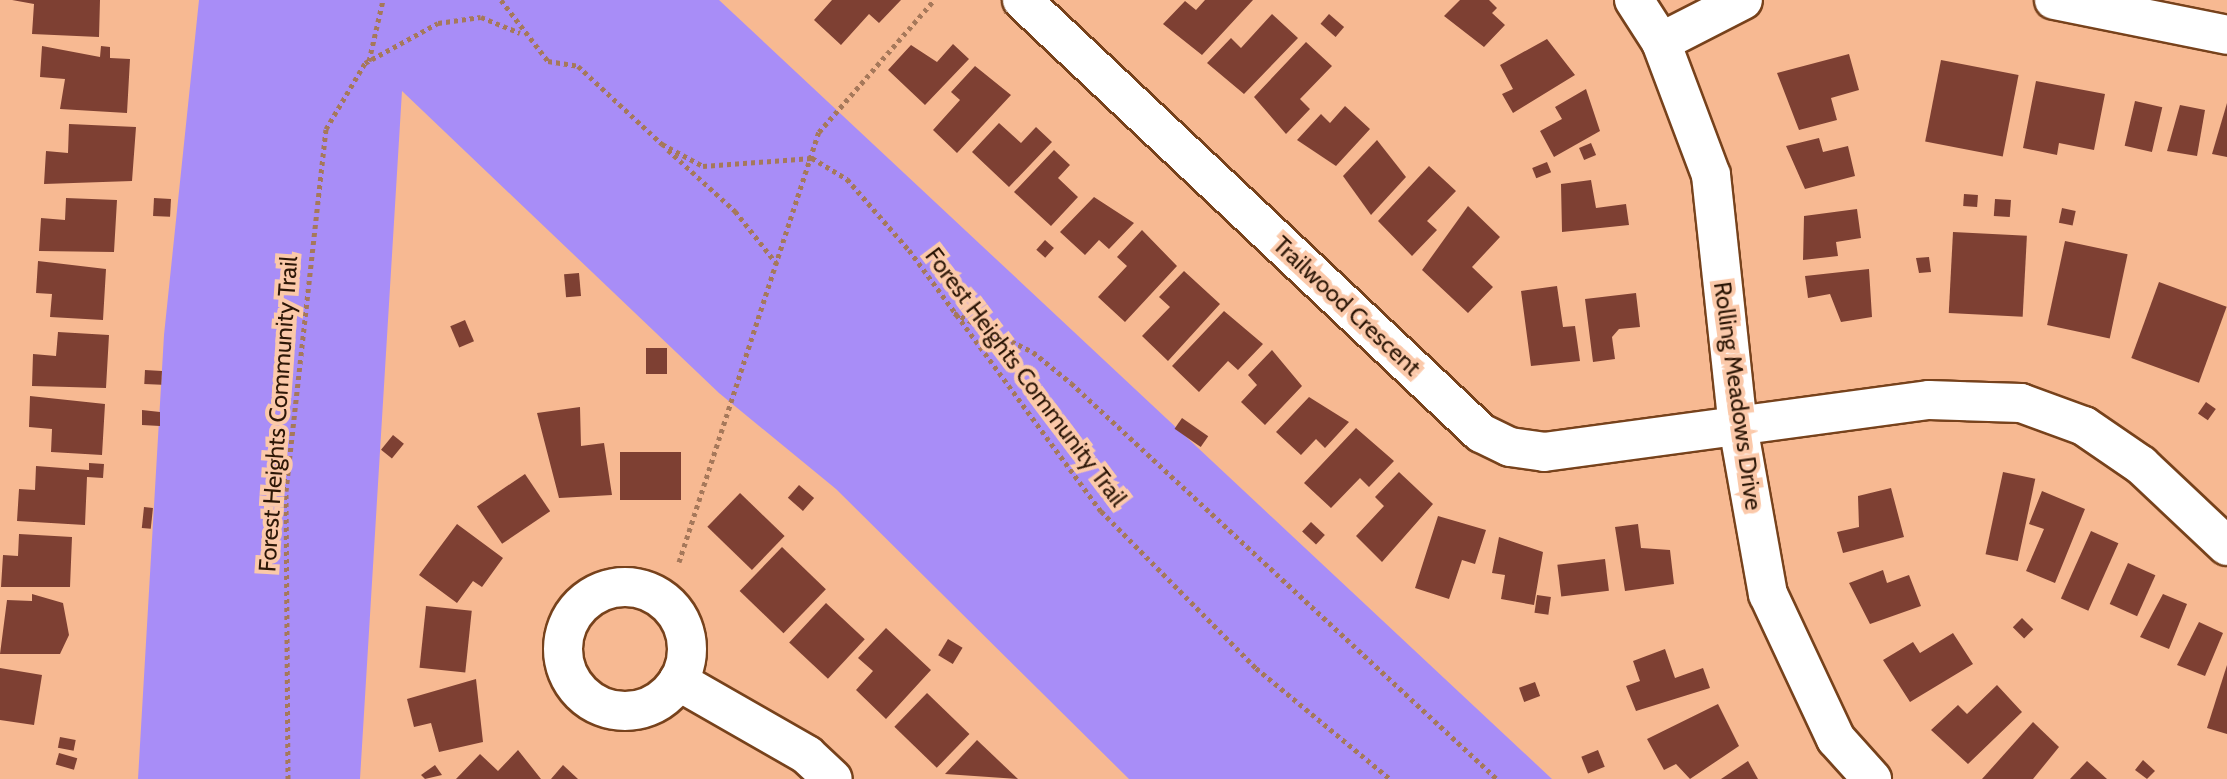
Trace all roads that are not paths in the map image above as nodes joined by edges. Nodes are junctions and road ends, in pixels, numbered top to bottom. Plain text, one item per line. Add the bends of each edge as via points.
1 (1022, 0) edge
2 (1634, 0) edge
3 (1743, 0) edge
4 (2054, 0) edge
5 (2227, 35) edge
6 (1661, 42) junction
7 (1738, 426) junction
8 (2227, 546) edge
9 (678, 681) dead end
10 (833, 779) edge
11 (1872, 779) edge

1 - 7 street, Trailwood Crescent via 1481,433 1544,452
2 - 6 street, Rolling Meadows Drive
3 - 6 street
4 - 5 street
6 - 7 street, Rolling Meadows Drive via 1711,175
7 - 8 street, Trailwood Crescent via 1929,400 2021,403 2084,426 2141,465
7 - 11 street, Rolling Meadows Drive via 1768,594 1836,739
9 - 10 street via 807,755

